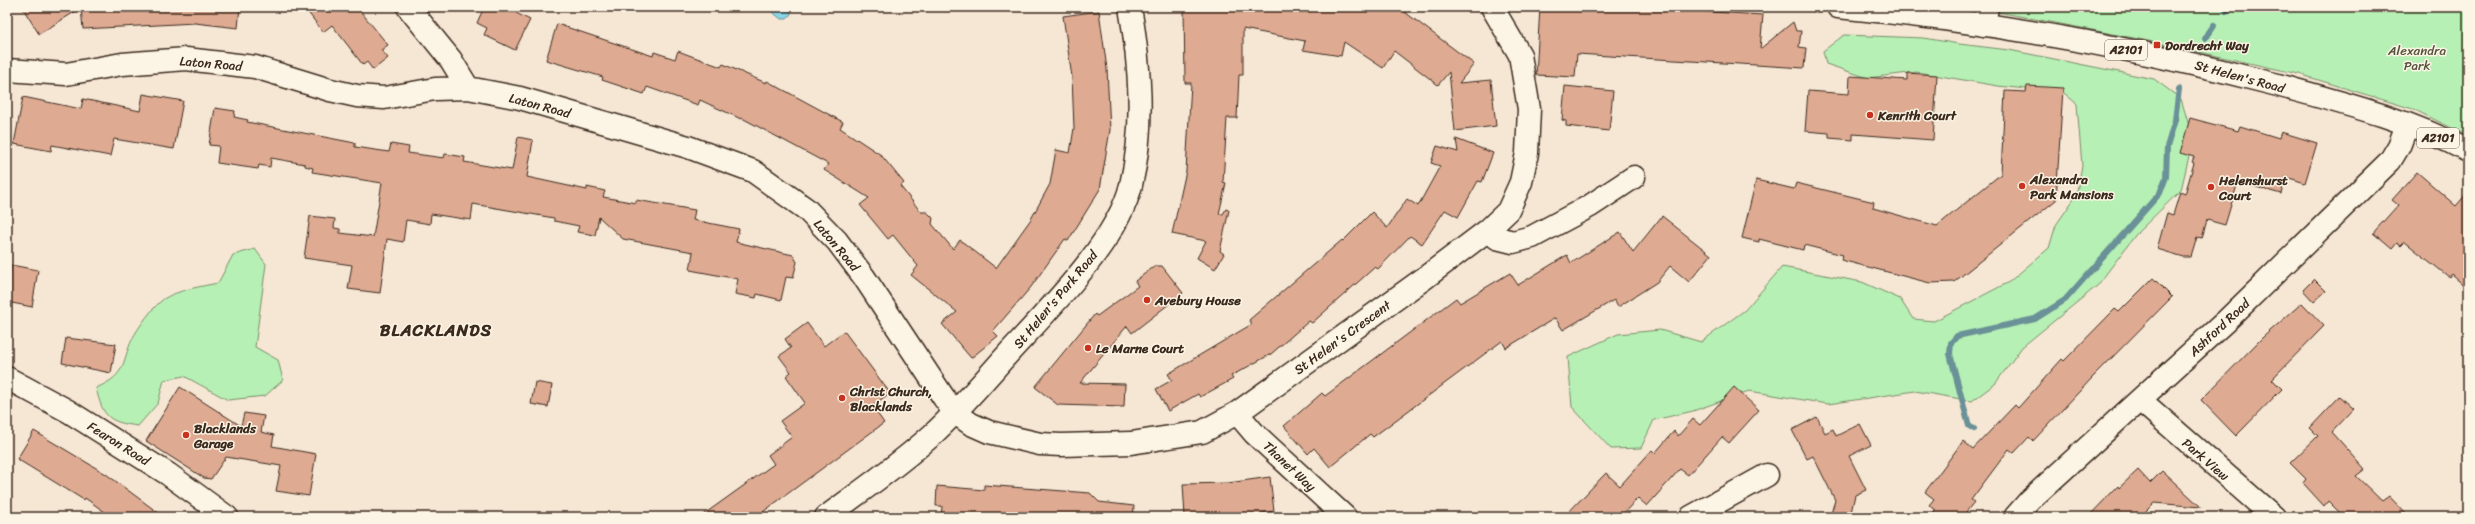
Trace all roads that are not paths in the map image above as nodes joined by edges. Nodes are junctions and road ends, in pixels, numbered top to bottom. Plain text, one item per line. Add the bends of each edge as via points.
1 (408, 7) edge
2 (1130, 7) edge
3 (1492, 7) edge
4 (1838, 7) edge
5 (1986, 16) edge
6 (7, 70) edge
7 (468, 88) junction
8 (2407, 125) junction
9 (2468, 151) edge
10 (1634, 177) dead end
11 (1488, 230) junction
12 (7, 378) edge
13 (2140, 400) junction
14 (954, 412) junction
15 (1237, 413) junction
16 (1766, 475) dead end
17 (227, 517) edge
18 (826, 517) edge
19 (1345, 517) edge
20 (1691, 517) edge
21 (2015, 517) edge
22 (2274, 517) edge

1 - 7 street via 450,60
2 - 14 street, St Helen's Park Road via 1135,34 1141,114 1131,186 1116,221 1055,302
3 - 11 street, St Helen's Crescent via 1520,55 1529,108 1527,153 1521,182 1508,211
4 - 5 street, St Helen's Road / A2101
5 - 8 street, St Helen's Road / A2101 via 2199,64 2348,104
6 - 7 street, Laton Road via 66,74 122,64 186,59 255,67 357,96 384,98 435,89
7 - 14 street, Laton Road via 520,98 688,147 753,171 806,209 836,241 864,277
8 - 9 street, St Helen's Road / A2101
8 - 13 street, Ashford Road via 2390,161 2227,320
10 - 11 street via 1590,206 1532,237 1514,242 1497,238
11 - 15 street, St Helen's Crescent
12 - 17 street, Fearon Road via 68,411 168,474
13 - 21 street, Ashford Road via 2030,500
13 - 22 street, Park View
14 - 15 street, St Helen's Crescent via 989,432 1040,444 1061,445 1131,443 1202,432
14 - 18 street, St Helen's Park Road via 931,436
15 - 19 street, Thanet Way via 1254,433
16 - 20 street

